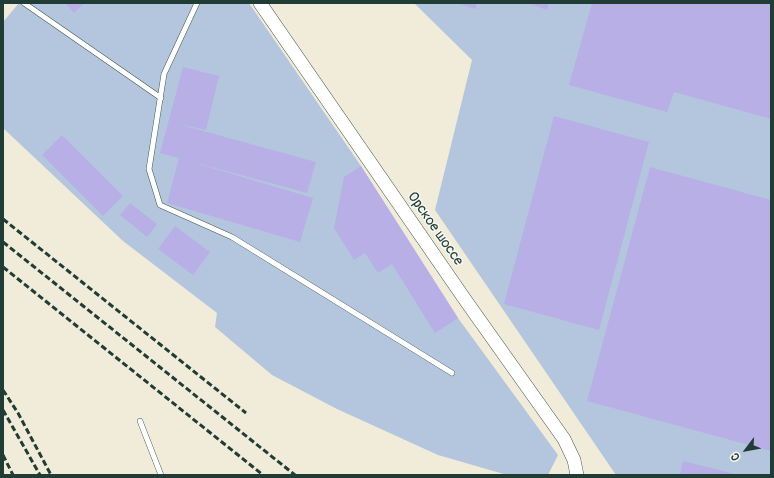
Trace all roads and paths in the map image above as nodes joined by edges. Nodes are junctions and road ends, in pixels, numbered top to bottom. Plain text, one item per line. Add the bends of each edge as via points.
1 (24, 3) edge
2 (197, 3) edge
3 (260, 3) edge
4 (161, 98) junction
5 (452, 373) dead end
6 (140, 421) dead end
7 (161, 475) edge
8 (577, 475) edge

1 - 4 lane
2 - 4 lane via 164,74
3 - 8 street, Орское шоссе via 564,439 574,460
4 - 5 lane via 149,169 160,205 232,237
6 - 7 lane

